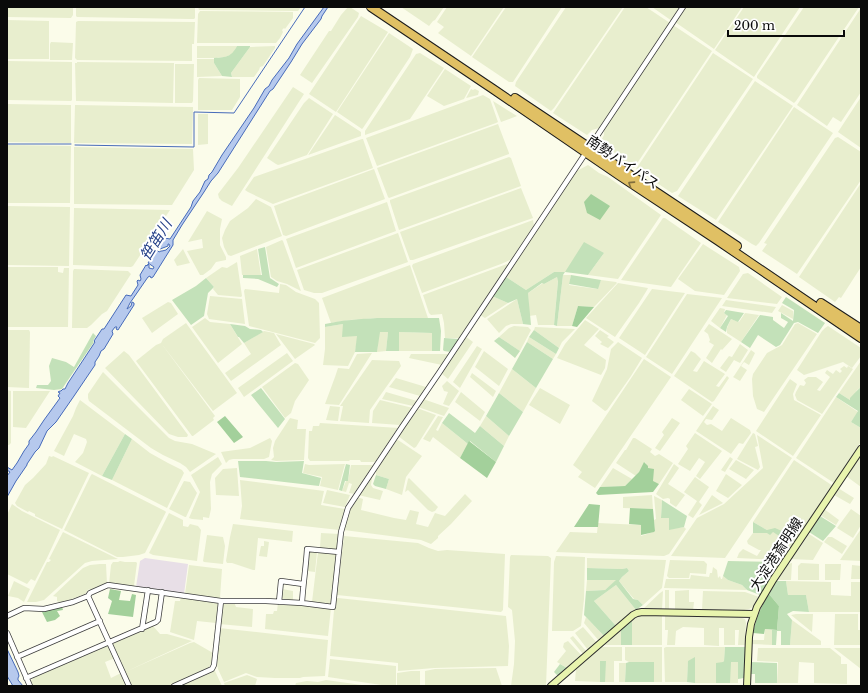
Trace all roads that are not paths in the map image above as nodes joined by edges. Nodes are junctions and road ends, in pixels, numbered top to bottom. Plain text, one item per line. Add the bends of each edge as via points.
1 (371, 7) edge
2 (380, 7) edge
3 (683, 7) edge
4 (588, 150) junction
5 (861, 329) edge
6 (861, 338) edge
7 (861, 448) edge
8 (339, 552) junction
9 (303, 584) junction
10 (148, 590) junction
11 (162, 592) junction
12 (88, 596) junction
13 (221, 601) junction
14 (279, 602) junction
15 (302, 603) junction
16 (754, 614) junction
17 (7, 616) edge
18 (100, 621) junction
19 (142, 629) junction
20 (7, 632) edge
21 (110, 643) junction
22 (17, 657) junction
23 (26, 678) junction
24 (30, 686) edge
25 (129, 686) edge
26 (174, 686) edge
27 (551, 686) edge
28 (747, 686) edge

1 - 4 highway, 南勢バイパス
2 - 4 highway, 南勢バイパス
3 - 4 street
4 - 5 highway, 南勢バイパス
6 -> 4 highway, 南勢バイパス via 620,176
4 - 8 street via 348,508 341,532
7 - 16 main road, 大淀港斎明線 via 773,580
8 - 9 street via 307,549
8 - 15 street via 333,607
9 - 14 street via 281,582
9 - 15 street
10 - 11 street
10 - 12 street via 108,585
10 - 19 street
11 - 13 street
11 - 19 street via 158,620
12 - 17 street via 44,609 24,608
12 - 18 street
13 - 14 street
13 - 26 street via 212,669
14 - 15 street
16 - 27 main road via 637,613
16 - 28 main road, 大淀港斎明線 via 748,646
18 - 21 street
18 - 22 street
19 - 21 street
20 - 22 street
21 - 23 street
21 - 25 street
22 - 23 street
23 - 24 street

